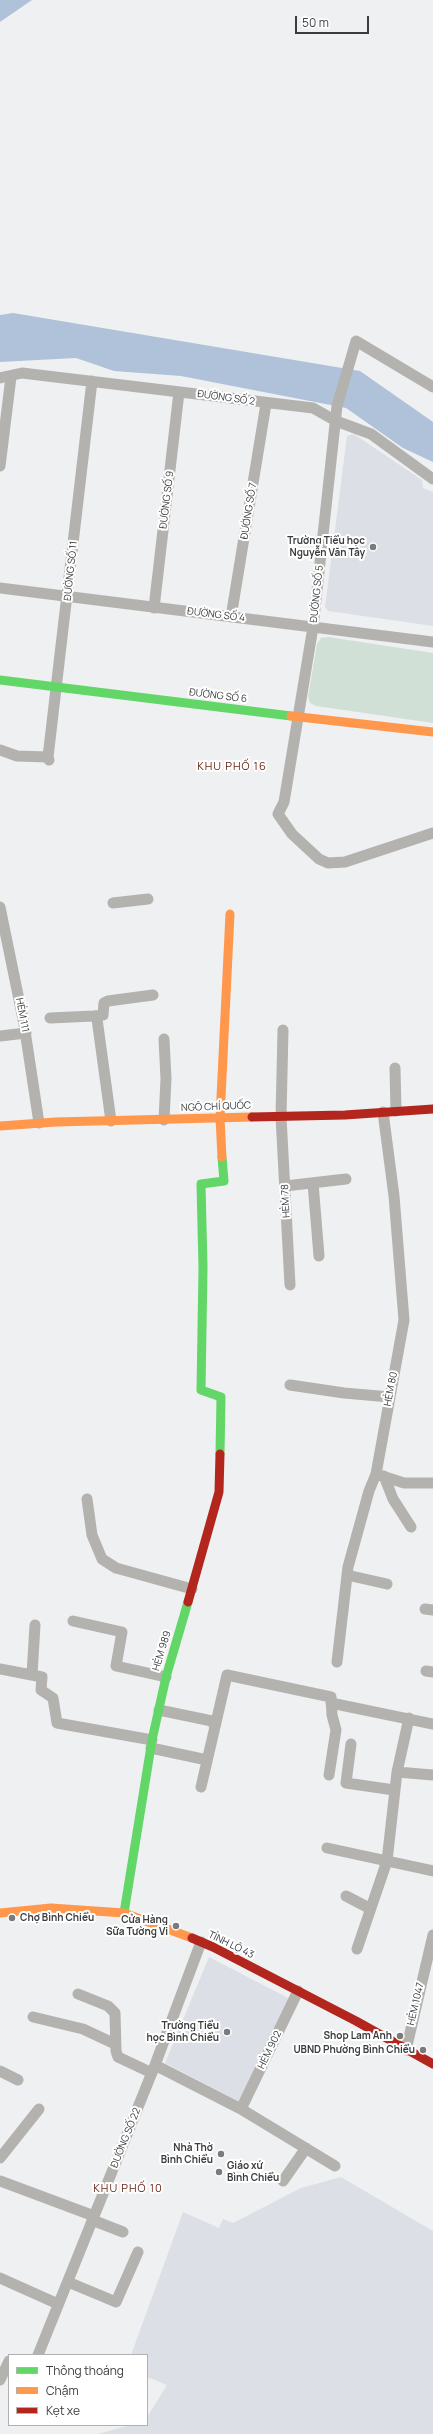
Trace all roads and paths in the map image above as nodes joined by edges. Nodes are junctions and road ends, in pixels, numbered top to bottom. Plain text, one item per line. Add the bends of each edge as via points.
1 (6, 378) edge
2 (92, 381) junction
3 (433, 387) edge
4 (179, 392) junction
5 (266, 404) junction
6 (336, 421) junction
7 (0, 466) edge
8 (433, 479) edge
9 (0, 588) edge
10 (68, 596) junction
11 (154, 608) junction
12 (231, 617) junction
13 (313, 627) junction
14 (433, 642) edge
15 (0, 680) edge
16 (56, 687) junction
17 (299, 718) junction
18 (433, 732) edge
19 (0, 750) edge
20 (433, 833) edge
21 (148, 899) dead end
22 (113, 903) dead end
23 (0, 907) edge
24 (230, 914) dead end
25 (153, 995) dead end
26 (94, 1016) junction
27 (50, 1018) dead end
28 (283, 1030) dead end
29 (26, 1034) junction
30 (0, 1036) edge
31 (164, 1039) dead end
32 (395, 1068) dead end
33 (433, 1109) edge
34 (396, 1111) junction
35 (383, 1112) junction
36 (281, 1117) junction
37 (220, 1118) junction
38 (164, 1120) junction
39 (111, 1121) junction
40 (40, 1123) junction
41 (0, 1126) edge
42 (346, 1180) dead end
43 (313, 1183) junction
44 (285, 1186) junction
45 (319, 1256) dead end
46 (290, 1285) dead end
47 (290, 1385) dead end
48 (390, 1396) junction
49 (380, 1475) junction
50 (433, 1483) edge
51 (87, 1499) dead end
52 (411, 1528) dead end
53 (347, 1575) junction
54 (387, 1584) dead end
55 (192, 1589) junction
56 (72, 1622) dead end
57 (35, 1625) dead end
58 (337, 1662) dead end
59 (0, 1669) edge
60 (32, 1675) junction
61 (166, 1677) junction
62 (332, 1703) junction
63 (159, 1710) junction
64 (409, 1718) junction
65 (433, 1724) edge
66 (214, 1725) junction
67 (152, 1744) junction
68 (351, 1744) dead end
69 (207, 1760) junction
70 (398, 1772) junction
71 (329, 1776) dead end
72 (433, 1776) edge
73 (201, 1787) dead end
74 (394, 1790) junction
75 (327, 1848) dead end
76 (387, 1861) junction
77 (433, 1871) edge
78 (346, 1896) dead end
79 (369, 1908) junction
80 (0, 1913) edge
81 (124, 1914) junction
82 (433, 1935) edge
83 (201, 1942) junction
84 (357, 1949) dead end
85 (298, 1991) junction
86 (78, 1994) dead end
87 (33, 2017) dead end
88 (115, 2044) junction
89 (406, 2050) junction
90 (433, 2064) edge
91 (154, 2069) junction
92 (0, 2071) edge
93 (18, 2080) dead end
94 (39, 2109) dead end
95 (241, 2109) junction
96 (306, 2148) junction
97 (0, 2158) edge
98 (335, 2166) dead end
99 (0, 2181) edge
100 (283, 2181) dead end
101 (93, 2218) junction
102 (124, 2232) dead end
103 (138, 2252) dead end
104 (0, 2278) edge
105 (68, 2282) junction
106 (58, 2304) junction
107 (38, 2354) edge
108 (8, 2362) edge
109 (0, 2380) edge

1 - 2 street, ĐƯỜNG SỐ 2 via 22,373
1 - 7 street
2 - 4 street, ĐƯỜNG SỐ 2
2 - 10 street, ĐƯỜNG SỐ 11
3 - 6 street, ĐƯỜNG SỐ 5 via 356,341 337,406
4 - 5 street, ĐƯỜNG SỐ 2
4 - 11 street, ĐƯỜNG SỐ 9
5 - 6 street, ĐƯỜNG SỐ 2 via 313,408
5 - 12 street, ĐƯỜNG SỐ 7
6 - 8 street, ĐƯỜNG SỐ 2 via 371,434
6 - 13 street, ĐƯỜNG SỐ 5
9 - 10 street, ĐƯỜNG SỐ 4
10 - 11 street, ĐƯỜNG SỐ 4
10 - 16 street, ĐƯỜNG SỐ 11
11 - 12 street, ĐƯỜNG SỐ 4
12 - 13 street, ĐƯỜNG SỐ 4
13 - 14 street, ĐƯỜNG SỐ 4
13 - 17 street, ĐƯỜNG SỐ 5
15 - 16 street, ĐƯỜNG SỐ 6
16 - 17 street, ĐƯỜNG SỐ 6
16 - 19 street, ĐƯỜNG SỐ 11 via 48,758 17,756
17 - 18 street, ĐƯỜNG SỐ 6
17 - 20 street, ĐƯỜNG SỐ 5 via 284,802 278,814 292,834 319,859 335,864
21 - 22 street
23 - 29 street, HẺM 111
24 - 37 street
25 - 26 street via 104,1003 103,1015
26 - 27 street
26 - 39 street via 97,1019
28 - 36 street, HẺM 78
29 - 30 street
29 - 40 street, HẺM 111
31 - 38 street
32 - 34 street
33 - 34 street, NGÔ CHÍ QUỐC
34 - 35 street, NGÔ CHÍ QUỐC
35 - 36 street, NGÔ CHÍ QUỐC
35 - 48 street, HẺM 80 via 394,1196 404,1320
36 - 37 street, NGÔ CHÍ QUỐC
36 - 44 street, HẺM 78
37 - 38 street, NGÔ CHÍ QUỐC
37 - 55 street, HẺM 989 via 224,1181 201,1184 201,1390 221,1397 219,1492
38 - 39 street, NGÔ CHÍ QUỐC
39 - 40 street, NGÔ CHÍ QUỐC
40 - 41 street, NGÔ CHÍ QUỐC
42 - 43 street
43 - 44 street
43 - 45 street
44 - 46 street, HẺM 78
47 - 48 street via 344,1393
48 - 49 street, HẺM 80
49 - 50 street via 404,1483
49 - 52 street
49 - 53 street, HẺM 80 via 369,1491
51 - 55 street via 92,1535 102,1559 116,1568
53 - 54 street
53 - 58 street, HẺM 80
55 - 61 street, HẺM 989
56 - 61 street via 122,1632 116,1666
57 - 60 street
59 - 60 street
60 - 67 street via 42,1677 41,1690 53,1698 56,1723
61 - 63 street, HẺM 989
62 - 64 street
62 - 66 street via 331,1697 227,1675
62 - 71 street via 336,1730
63 - 66 street via 212,1721
63 - 67 street, HẺM 989
64 - 65 street
64 - 70 street
66 - 69 street
67 - 69 street
67 - 81 street, HẺM 989
68 - 74 street via 346,1782
69 - 73 street
70 - 72 street
70 - 74 street
74 - 76 street
75 - 76 street
76 - 77 street
76 - 79 street
78 - 79 street
79 - 84 street
80 - 81 street, TỈNH LỘ 43 via 51,1908
81 - 83 street, TỈNH LỘ 43 via 150,1921
82 - 89 street, HẺM 1047
83 - 85 street, TỈNH LỘ 43
83 - 91 street, ĐƯỜNG SỐ 22
85 - 89 street, TỈNH LỘ 43
85 - 95 street, HẺM 902
86 - 88 street via 108,2006 113,2011
87 - 88 street via 83,2029
88 - 91 street via 118,2057
89 - 90 street, TỈNH LỘ 43
91 - 95 street
91 - 101 street, ĐƯỜNG SỐ 22
92 - 93 street
94 - 97 street
95 - 96 street
96 - 98 street
96 - 100 street
99 - 101 street
101 - 102 street
101 - 105 street, ĐƯỜNG SỐ 22
103 - 105 street via 116,2302
104 - 106 street
105 - 106 street, ĐƯỜNG SỐ 22
106 - 107 street, ĐƯỜNG SỐ 22
108 - 109 street

